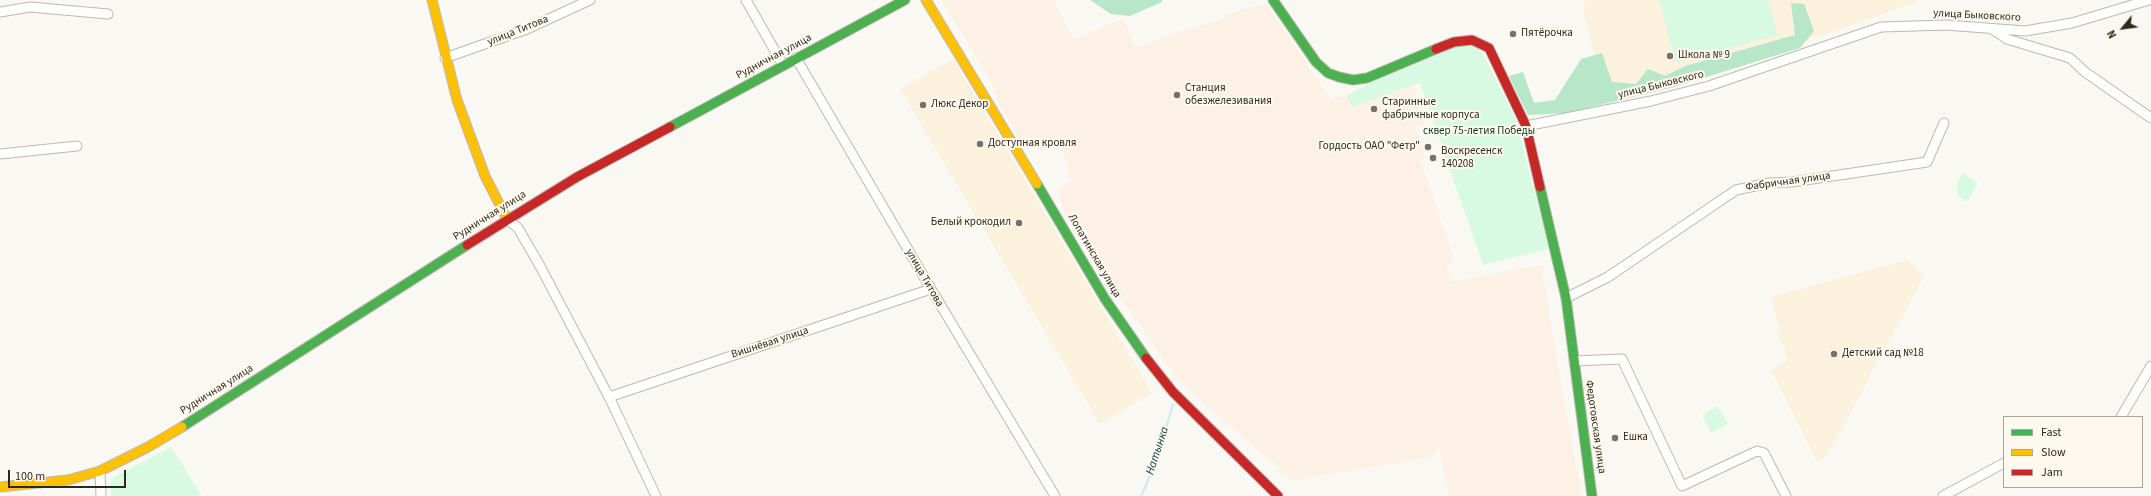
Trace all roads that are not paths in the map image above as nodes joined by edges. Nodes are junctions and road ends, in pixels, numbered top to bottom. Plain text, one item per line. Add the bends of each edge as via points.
1 (432, 0) edge
2 (590, 0) edge
3 (746, 0) edge
4 (905, 0) edge
5 (926, 0) edge
6 (1273, 0) edge
7 (2149, 0) edge
8 (0, 12) edge
9 (108, 14) dead end
10 (1992, 29) junction
11 (445, 58) junction
12 (796, 58) junction
13 (783, 65) junction
14 (2151, 118) edge
15 (1944, 123) dead end
16 (1526, 126) junction
17 (77, 146) dead end
18 (0, 154) edge
19 (506, 219) junction
20 (931, 290) junction
21 (1566, 298) junction
22 (1574, 361) junction
23 (2151, 366) edge
24 (609, 397) junction
25 (2122, 416) edge
26 (2003, 464) edge
27 (100, 471) junction
28 (0, 488) edge
29 (101, 496) edge
30 (656, 496) edge
31 (1054, 496) edge
32 (1278, 496) edge
33 (1592, 496) edge
34 (1786, 496) edge
35 (1943, 496) edge

1 - 11 street
2 - 11 street, улица Титова via 527,29
3 - 13 street
4 - 12 street, Рудничная улица
5 - 32 street, Лопатинская улица via 1134,344 1173,392
6 - 16 street via 1316,62 1328,73 1353,80 1367,78 1454,42 1478,42 1489,48
7 - 10 street, улица Быковского via 2072,23 2025,31
8 - 9 street via 30,7
10 - 14 street via 2007,39 2070,58 2085,72
10 - 16 street, улица Быковского via 1946,25 1881,27 1697,89
11 - 19 street via 470,137
12 - 13 street, Рудничная улица
12 - 20 street, улица Титова
13 - 19 street, Рудничная улица
15 - 21 street, Фабричная улица via 1927,162 1792,182 1769,183 1736,190 1608,277
16 - 21 street
17 - 18 street
19 - 24 street via 518,228 540,266
19 - 27 street, Рудничная улица via 200,416 148,447
20 - 24 street, Вишнёвая улица
20 - 31 street, улица Титова
21 - 22 street
22 - 33 street, Федотовская улица
22 - 34 street via 1622,359 1682,486 1757,451 1764,453
23 - 25 street
24 - 30 street
26 - 35 street
27 - 28 street, Рудничная улица via 68,480
27 - 29 street

